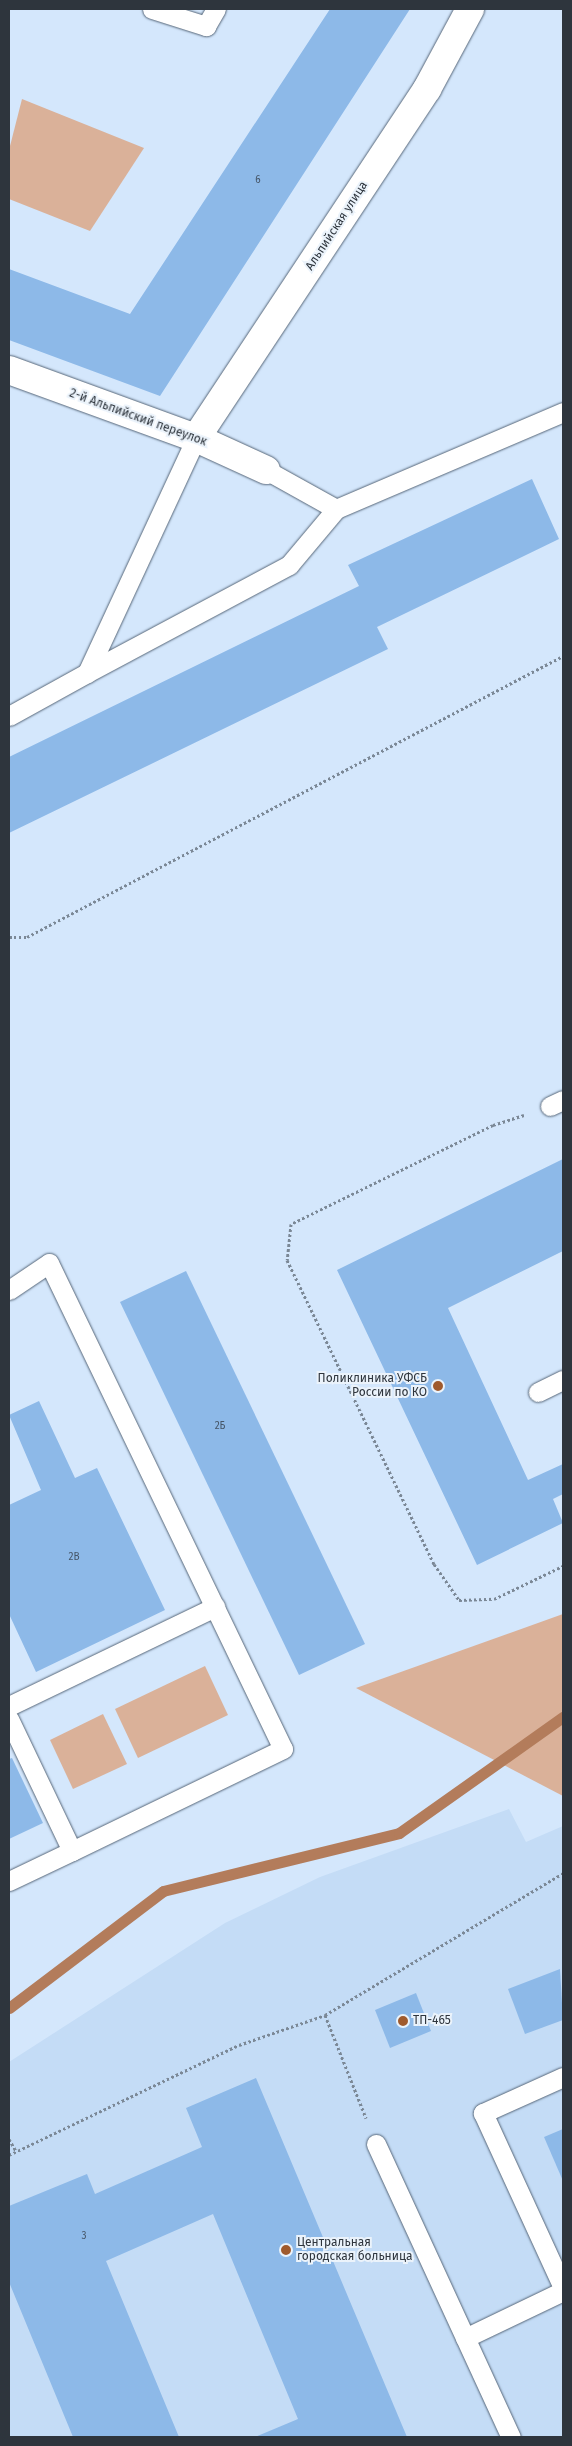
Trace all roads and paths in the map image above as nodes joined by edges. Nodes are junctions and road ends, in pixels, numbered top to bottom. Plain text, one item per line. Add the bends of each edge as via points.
1 (152, 9) edge
2 (216, 9) edge
3 (470, 9) edge
4 (9, 370) edge
5 (563, 412) edge
6 (196, 438) junction
7 (266, 470) joint
8 (336, 509) junction
9 (563, 656) edge
10 (87, 673) junction
11 (9, 716) edge
12 (9, 937) edge
13 (557, 1103) edge
14 (9, 1290) edge
15 (563, 1380) edge
16 (538, 1392) dead end
17 (563, 1566) edge
18 (215, 1607) junction
19 (9, 1706) edge
20 (9, 1719) edge
21 (72, 1851) junction
22 (563, 1873) edge
23 (9, 1881) edge
24 (325, 2015) junction
25 (563, 2077) edge
26 (9, 2139) edge
27 (376, 2144) joint
28 (16, 2151) junction
29 (9, 2155) edge
30 (563, 2289) edge
31 (465, 2338) junction
32 (511, 2437) edge

1 - 2 lane via 206,26
3 - 6 street, Альпийская улица via 427,88
4 - 6 street, 2-й Альпийский переулок
5 - 8 lane
6 - 7 street, 2-й Альпийский переулок
6 - 10 lane
7 - 8 lane
8 - 10 lane via 289,565
9 - 12 path via 27,937
10 - 11 lane
13 - 17 path via 493,1125 291,1224 287,1260 434,1564 459,1600 494,1599
14 - 18 lane via 50,1263
15 - 16 lane
18 - 19 lane
18 - 21 lane via 283,1749
20 - 21 lane
21 - 23 lane
22 - 24 path
24 - 27 path
24 - 28 path via 239,2045
25 - 30 lane via 483,2113
26 - 28 path
27 - 31 lane
28 - 29 path
30 - 31 lane
31 - 32 lane

